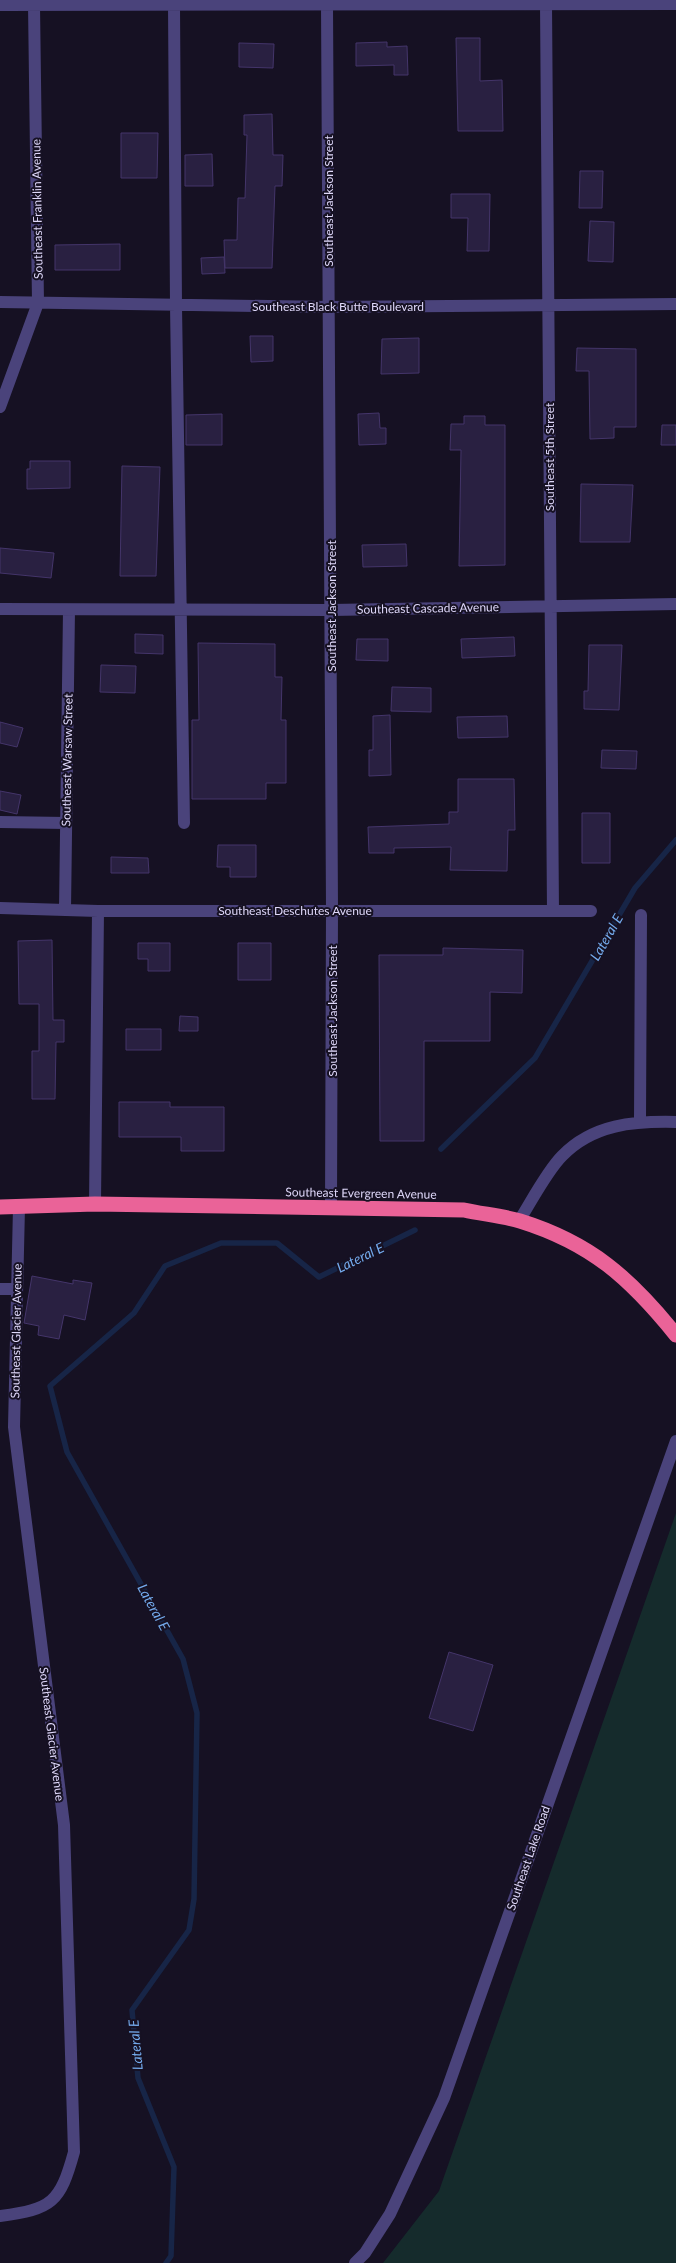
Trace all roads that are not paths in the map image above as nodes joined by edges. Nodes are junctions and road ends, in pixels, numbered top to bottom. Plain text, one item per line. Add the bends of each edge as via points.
1 (288, 2) edge
2 (182, 3) edge
3 (546, 4) junction
4 (676, 4) edge
5 (0, 5) edge
6 (34, 5) junction
7 (327, 5) junction
8 (0, 302) edge
9 (38, 303) junction
10 (676, 304) edge
11 (549, 305) junction
12 (176, 306) junction
13 (329, 307) junction
14 (0, 407) edge
15 (676, 604) edge
16 (549, 606) junction
17 (0, 609) edge
18 (69, 610) junction
19 (182, 610) junction
20 (331, 610) junction
21 (0, 822) edge
22 (184, 822) dead end
23 (66, 824) junction
24 (0, 908) edge
25 (332, 909) junction
26 (65, 910) junction
27 (98, 910) junction
28 (553, 911) junction
29 (591, 911) dead end
30 (641, 915) dead end
31 (640, 1121) junction
32 (676, 1122) edge
33 (95, 1204) junction
34 (0, 1207) edge
35 (20, 1207) junction
36 (331, 1208) junction
37 (519, 1221) junction
38 (0, 1289) edge
39 (17, 1289) junction
40 (676, 1335) edge
41 (676, 1440) edge
42 (0, 2216) edge
43 (355, 2263) edge

1 - 2 street
1 - 7 street
2 - 6 street
2 - 12 street
3 - 4 street
3 - 7 street
3 - 11 street, Southeast 5th Street
5 - 6 street
6 - 9 street, Southeast Franklin Avenue
7 - 13 street, Southeast Jackson Street
8 - 9 street, Southeast Black Butte Boulevard
9 - 12 street, Southeast Black Butte Boulevard
9 - 14 street, Southeast Franklin Avenue
10 - 11 street, Southeast Black Butte Boulevard
11 - 13 street, Southeast Black Butte Boulevard
11 - 16 street, Southeast 5th Street
12 - 13 street, Southeast Black Butte Boulevard
12 - 19 street
13 - 20 street, Southeast Jackson Street
15 - 16 street, Southeast Cascade Avenue
16 - 20 street, Southeast Cascade Avenue
16 - 28 street, Southeast 5th Street
17 - 18 street, Southeast Cascade Avenue
18 - 19 street, Southeast Cascade Avenue
18 - 23 street, Southeast Warsaw Street
19 - 20 street, Southeast Cascade Avenue
19 - 22 street
20 - 25 street, Southeast Jackson Street
21 - 23 street
23 - 26 street, Southeast Warsaw Street
24 - 26 street, Southeast Deschutes Avenue
25 - 27 street, Southeast Deschutes Avenue
25 - 28 street, Southeast Deschutes Avenue
25 - 36 street, Southeast Jackson Street
26 - 27 street, Southeast Deschutes Avenue
27 - 33 street
28 - 29 street, Southeast Deschutes Avenue
30 - 31 street
31 - 32 street
31 - 37 street via 593,1132 561,1156
33 - 35 highway, Southeast Evergreen Avenue
33 - 36 highway, Southeast Evergreen Avenue
34 - 35 highway, Southeast Evergreen Avenue
35 - 39 street, Southeast Glacier Avenue
36 - 37 highway, Southeast Evergreen Avenue via 464,1210
37 - 40 highway, Southeast Evergreen Avenue via 570,1239 596,1255 630,1284
38 - 39 street
39 - 42 street, Southeast Glacier Avenue via 14,1427 64,1824 74,2152 67,2178 54,2200 34,2211
41 - 43 street, Southeast Lake Road via 444,2098 390,2214

